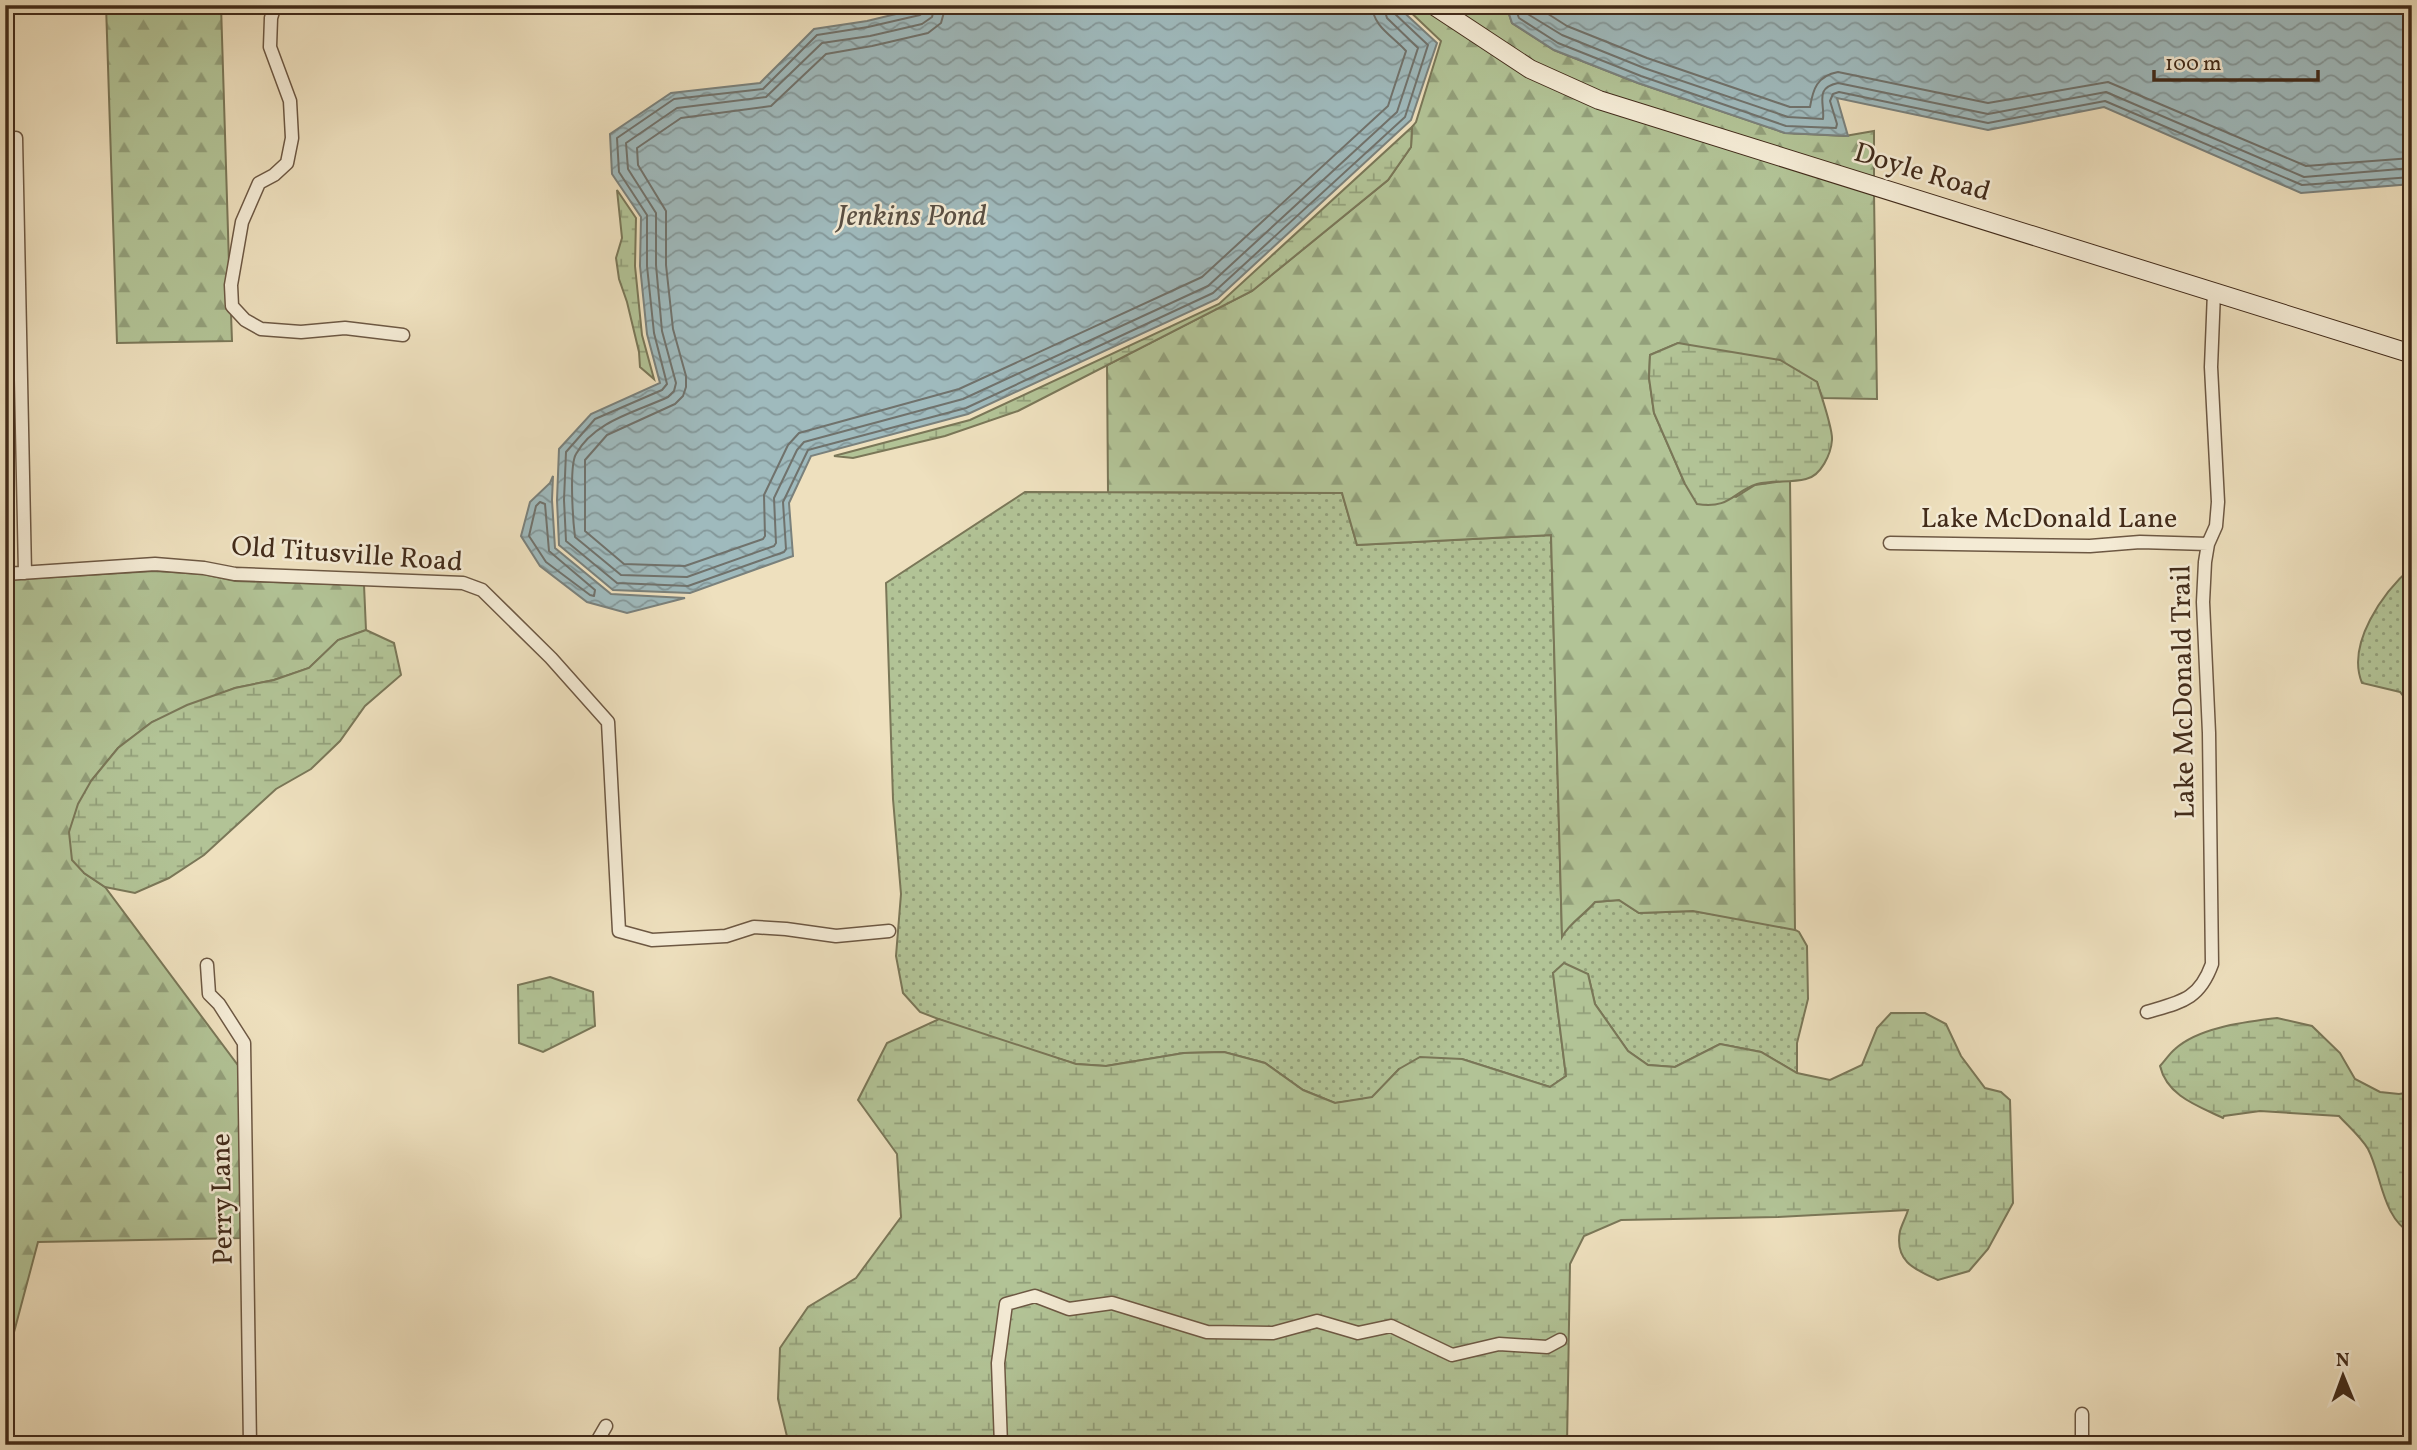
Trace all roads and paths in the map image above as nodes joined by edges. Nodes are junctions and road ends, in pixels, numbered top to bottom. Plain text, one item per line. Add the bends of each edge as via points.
1 (275, 5) edge
2 (1433, 5) edge
3 (16, 138) dead end
4 (2214, 292) junction
5 (403, 335) dead end
6 (2412, 354) edge
7 (1890, 543) dead end
8 (2208, 544) junction
9 (5, 573) edge
10 (25, 573) junction
11 (890, 931) dead end
12 (207, 965) dead end
13 (2147, 1012) dead end
14 (1560, 1340) dead end
15 (2082, 1414) dead end
16 (606, 1426) dead end
17 (250, 1445) edge
18 (595, 1445) edge
19 (1001, 1445) edge
20 (2082, 1445) edge

1 - 5 street via 270,47 290,101 292,138 287,163 259,183 242,222 232,306 261,329 345,328
2 - 4 main road, Doyle Road via 1530,69 1598,100
3 - 10 street
4 - 6 main road, Doyle Road
4 - 8 street, Lake McDonald Trail via 2211,367 2218,502 2216,526
7 - 8 street, Lake McDonald Lane
8 - 13 street, Lake McDonald Trail via 2203,601 2212,964 2193,996
9 - 10 street, Old Titusville Road
10 - 11 street, Old Titusville Road via 155,564 235,574 463,583 482,590 608,723 618,931 652,940 726,936 754,927 836,936
12 - 17 street, Perry Lane via 209,994 244,1043
14 - 19 street via 1547,1347 1499,1344 1452,1355 1391,1326 1358,1333 1317,1321 1273,1333 1207,1332 1112,1303 1069,1309 1035,1296 1006,1304 998,1363
15 - 20 street
16 - 18 street

